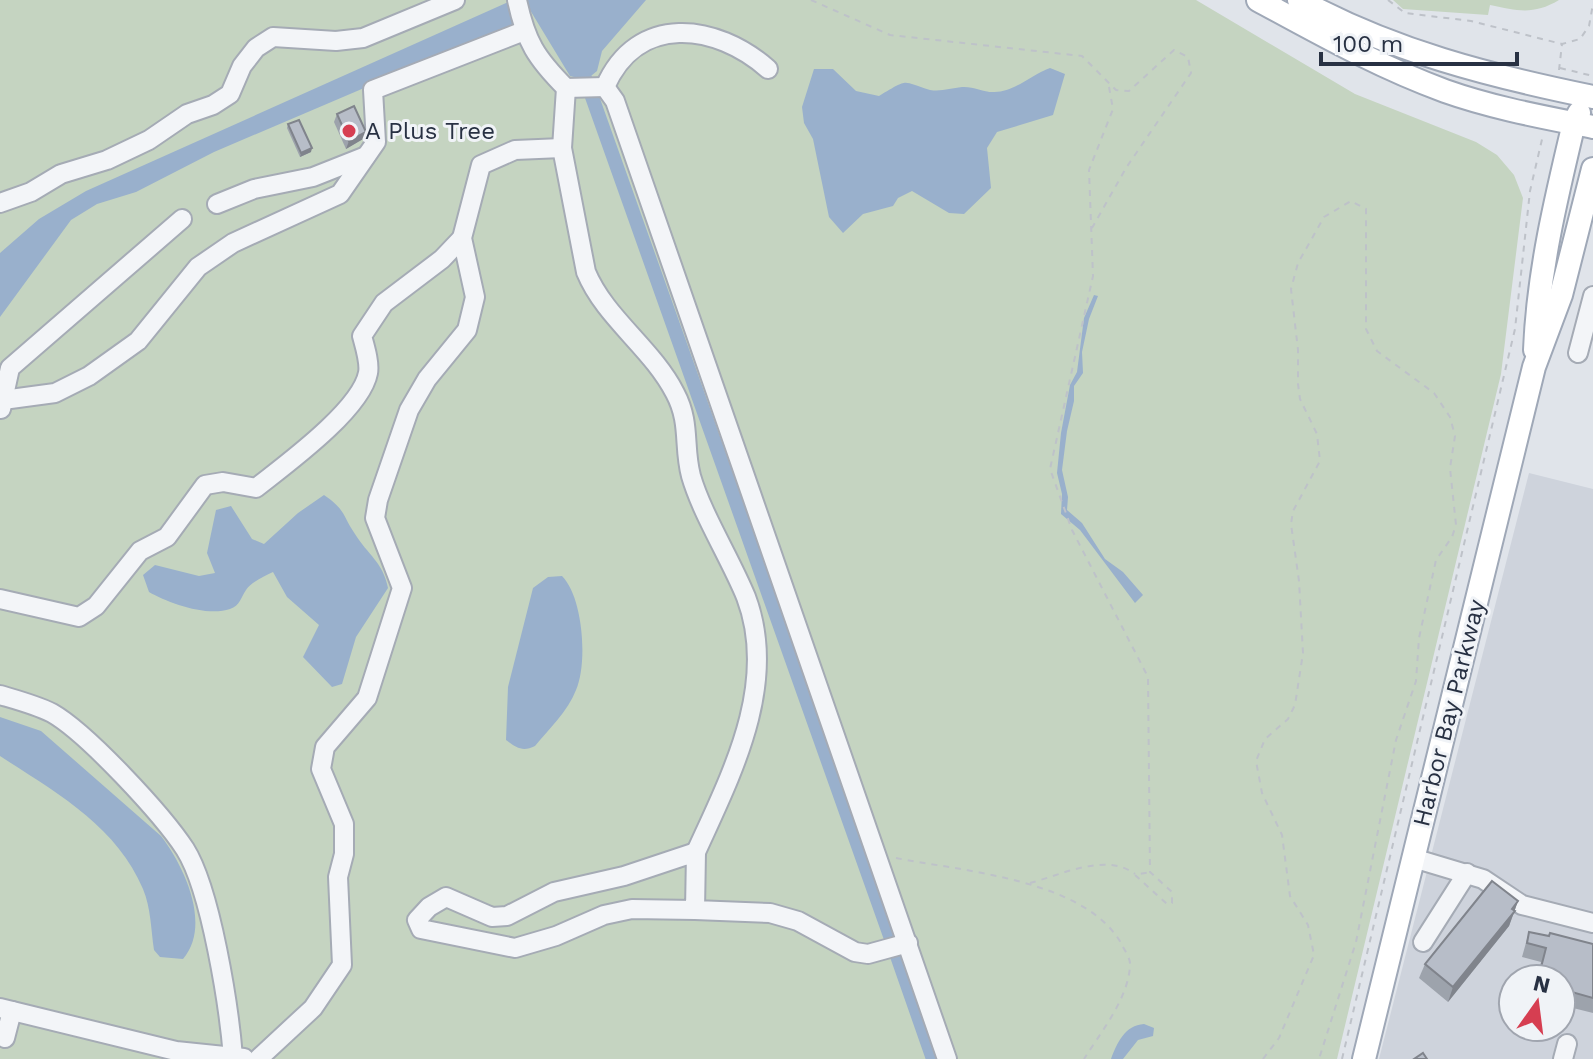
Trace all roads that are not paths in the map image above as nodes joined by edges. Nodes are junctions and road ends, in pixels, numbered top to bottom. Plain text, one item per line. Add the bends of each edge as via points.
1 (455, 0) edge
2 (517, 0) edge
3 (1258, 0) edge
4 (1299, 0) edge
5 (523, 26) junction
6 (768, 69) dead end
7 (605, 87) junction
8 (566, 88) junction
9 (1593, 98) edge
10 (1583, 125) edge
11 (562, 148) junction
12 (366, 156) junction
13 (1593, 169) edge
14 (0, 203) edge
15 (217, 204) dead end
16 (182, 219) dead end
17 (462, 238) junction
18 (1561, 295) junction
19 (1592, 304) edge
20 (1578, 353) dead end
21 (1534, 367) junction
22 (2, 406) edge
23 (0, 599) edge
24 (0, 695) edge
25 (696, 852) junction
26 (1413, 858) junction
27 (1467, 873) junction
28 (695, 910) junction
29 (1593, 923) edge
30 (1423, 942) dead end
31 (908, 943) junction
32 (6, 1010) edge
33 (5, 1038) dead end
34 (173, 1055) edge
35 (233, 1057) junction
36 (256, 1059) edge
37 (947, 1059) edge
38 (1364, 1059) edge

1 - 14 street via 363,38 273,37 242,66 230,94 213,105 107,160 61,174
2 - 5 street
3 - 10 main road via 1432,86 1492,106
4 - 9 main road via 1335,20 1451,65
5 - 8 street via 537,59
5 - 12 street via 373,90 376,142
6 - 7 street via 728,42 664,32 638,43
7 - 8 street
7 - 31 street via 615,101
8 - 11 street
9 - 10 main road, Harbor Bay Parkway
10 - 21 main road, Harbor Bay Parkway via 1539,292
11 - 17 street via 515,150 481,165
11 - 25 street via 586,272 594,290 651,355 675,392 687,422 690,474 756,631 757,662 743,744
12 - 15 street
12 - 22 street via 340,194 233,243 198,267 138,341 115,360 55,393
13 - 18 main road, Harbor Bay Parkway
16 - 22 street via 10,368
17 - 23 street via 384,303 362,336 368,374 349,406 256,488 223,482 205,485 167,537 140,551 96,606 79,617
17 - 36 street via 475,297 467,330 409,410 378,500 375,518 402,588 367,698 325,747 321,769 344,824 338,877 342,965 313,1008
18 - 19 street
18 - 21 main road, Harbor Bay Parkway
19 - 20 street
21 - 26 main road, Harbor Bay Parkway
24 - 35 street via 54,714 89,744 185,850 200,882 226,998
25 - 28 street
25 - 28 street via 554,892 507,916 492,917 446,897 417,920 430,932 515,948 632,909
26 - 27 street
26 - 38 main road, Harbor Bay Parkway
27 - 29 street via 1522,905
27 - 30 street
28 - 31 street via 770,913 798,921 855,952 868,954
31 - 37 street
32 - 33 street
32 - 34 street
34 - 35 street
35 - 36 street

